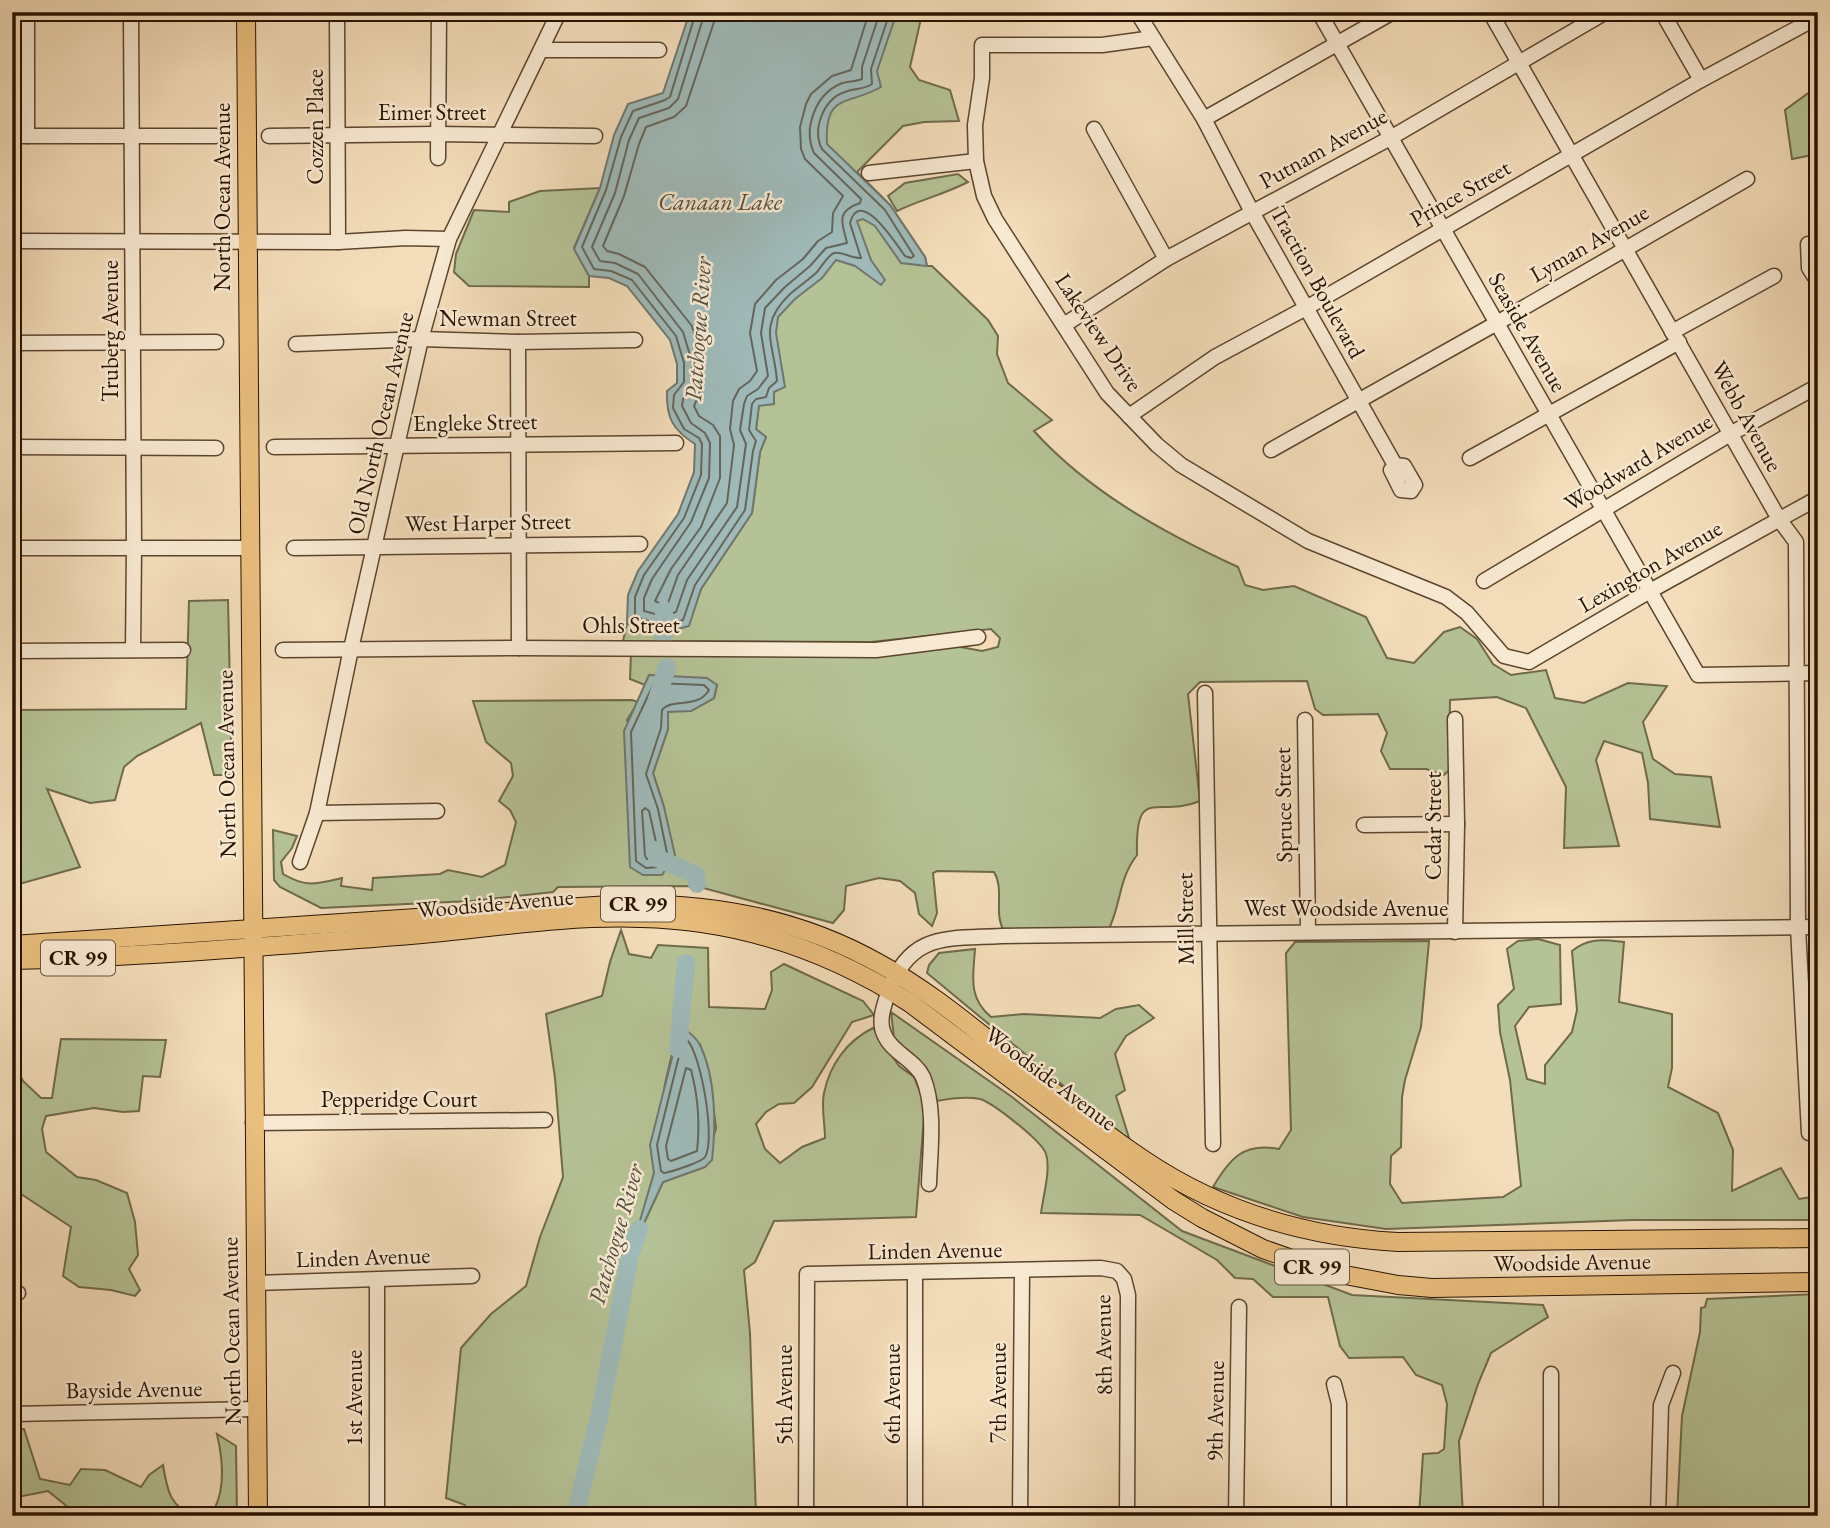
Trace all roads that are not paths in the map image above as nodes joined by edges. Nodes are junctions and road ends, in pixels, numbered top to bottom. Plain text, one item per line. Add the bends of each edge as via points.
1 (27, 12) edge
2 (131, 12) edge
3 (246, 12) edge
4 (337, 12) edge
5 (439, 12) edge
6 (558, 12) edge
7 (1137, 12) edge
8 (1319, 12) edge
9 (1393, 12) edge
10 (1490, 12) edge
11 (1606, 12) edge
12 (1662, 12) edge
13 (1818, 17) edge
14 (1153, 38) junction
15 (1336, 45) junction
16 (541, 50) junction
17 (659, 50) dead end
18 (1520, 62) junction
19 (1701, 80) junction
20 (1204, 119) junction
21 (1094, 129) dead end
22 (438, 134) junction
23 (338, 135) junction
24 (499, 135) junction
25 (20, 136) edge
26 (216, 136) dead end
27 (269, 136) dead end
28 (595, 136) dead end
29 (132, 137) junction
30 (1392, 137) junction
31 (1573, 155) junction
32 (438, 158) dead end
33 (976, 161) junction
34 (869, 173) dead end
35 (1747, 179) dead end
36 (1252, 212) junction
37 (1442, 230) junction
38 (449, 239) junction
39 (12, 241) edge
40 (132, 241) junction
41 (247, 242) junction
42 (338, 242) junction
43 (1808, 244) dead end
44 (1624, 249) junction
45 (1166, 258) junction
46 (1774, 275) dead end
47 (1818, 282) edge
48 (1306, 308) junction
49 (1496, 323) junction
50 (1064, 325) junction
51 (1676, 337) junction
52 (421, 340) junction
53 (635, 340) dead end
54 (133, 341) junction
55 (216, 342) dead end
56 (518, 342) junction
57 (12, 343) edge
58 (296, 344) dead end
59 (1818, 386) edge
60 (1358, 400) junction
61 (1129, 415) junction
62 (1550, 415) junction
63 (1732, 433) junction
64 (676, 443) dead end
65 (517, 444) junction
66 (398, 446) junction
67 (12, 447) edge
68 (133, 447) junction
69 (274, 447) dead end
70 (216, 448) dead end
71 (1271, 450) dead end
72 (1469, 458) dead end
73 (1395, 465) dead end
74 (1818, 498) edge
75 (1603, 509) junction
76 (1779, 519) junction
77 (519, 544) junction
78 (640, 544) dead end
79 (376, 546) junction
80 (12, 548) edge
81 (134, 548) junction
82 (248, 548) junction
83 (294, 548) dead end
84 (1484, 581) dead end
85 (1650, 591) junction
86 (978, 637) dead end
87 (519, 648) junction
88 (351, 649) junction
89 (133, 650) junction
90 (183, 650) dead end
91 (283, 650) dead end
92 (12, 651) edge
93 (1504, 656) joint
94 (1818, 673) edge
95 (1796, 674) junction
96 (1205, 693) dead end
97 (1455, 719) dead end
98 (1305, 720) dead end
99 (437, 811) dead end
100 (317, 813) junction
101 (1457, 824) junction
102 (1364, 825) dead end
103 (300, 862) dead end
104 (1818, 927) edge
105 (1798, 928) junction
106 (1308, 932) junction
107 (1455, 932) junction
108 (1208, 934) junction
109 (252, 938) junction
110 (12, 945) edge
111 (12, 960) edge
112 (893, 981) junction
113 (545, 1121) dead end
114 (253, 1123) junction
115 (1809, 1133) dead end
116 (1213, 1144) dead end
117 (929, 1184) dead end
118 (1818, 1237) edge
119 (1022, 1271) junction
120 (915, 1273) junction
121 (807, 1274) joint
122 (472, 1276) dead end
123 (377, 1280) junction
124 (1818, 1282) edge
125 (255, 1283) junction
126 (1239, 1307) dead end
127 (1673, 1373) dead end
128 (1551, 1374) dead end
129 (1334, 1384) dead end
130 (257, 1409) junction
131 (12, 1414) edge
132 (257, 1516) edge
133 (377, 1516) edge
134 (806, 1516) edge
135 (915, 1516) edge
136 (1020, 1516) edge
137 (1127, 1516) edge
138 (1236, 1516) edge
139 (1339, 1516) edge
140 (1551, 1516) edge
141 (1658, 1516) edge

1 - 25 street
2 - 29 street, Truberg Avenue
3 - 41 main road, North Ocean Avenue
4 - 23 street, Cozzen Place
5 - 22 street
6 - 16 street, Old North Ocean Avenue
7 - 14 street, Traction Boulevard
8 - 15 street, Seaside Avenue
9 - 15 street
10 - 18 street, Webb Avenue
11 - 18 street, Putnam Avenue
12 - 19 street
13 - 19 street, Prince Street
14 - 20 street, Traction Boulevard
14 - 33 street, Lakeview Drive via 1102,45 982,45
15 - 20 street
15 - 30 street, Seaside Avenue
16 - 17 street
16 - 24 street, Old North Ocean Avenue
18 - 30 street, Putnam Avenue
18 - 31 street, Webb Avenue
19 - 31 street, Prince Street
20 - 36 street, Traction Boulevard
21 - 45 street
22 - 23 street, Eimer Street
22 - 24 street, Eimer Street
22 - 32 street
23 - 27 street, Eimer Street
23 - 42 street, Cozzen Place
24 - 28 street, Eimer Street
24 - 38 street, Old North Ocean Avenue
25 - 29 street
26 - 29 street
29 - 40 street, Truberg Avenue
30 - 36 street, Putnam Avenue
30 - 37 street, Seaside Avenue
31 - 37 street, Prince Street
31 - 44 street, Webb Avenue
33 - 34 street
33 - 50 street, Lakeview Drive via 995,219
35 - 44 street, Lyman Avenue
36 - 45 street, Putnam Avenue
36 - 48 street, Traction Boulevard
37 - 48 street, Prince Street
37 - 49 street, Seaside Avenue
38 - 42 street
38 - 52 street, Old North Ocean Avenue
39 - 40 street
40 - 41 street
40 - 54 street, Truberg Avenue
41 - 42 street
41 - 82 main road, North Ocean Avenue
43 - 47 street via 1809,268
44 - 49 street, Lyman Avenue
44 - 51 street, Webb Avenue
45 - 50 street, Putnam Avenue
46 - 51 street
48 - 60 street, Traction Boulevard
48 - 61 street, Prince Street via 1215,357
49 - 60 street, Lyman Avenue
49 - 62 street, Seaside Avenue
50 - 61 street, Lakeview Drive via 1107,393
51 - 62 street
51 - 63 street, Webb Avenue
52 - 56 street, Newman Street
52 - 58 street, Newman Street
52 - 66 street, Old North Ocean Avenue
53 - 56 street, Newman Street
54 - 55 street
54 - 57 street
54 - 68 street, Truberg Avenue
56 - 65 street
59 - 63 street, Woodward Avenue
60 - 71 street, Lyman Avenue
60 - 73 street, Traction Boulevard
61 - 93 street, Lakeview Drive via 1181,465 1308,541 1446,597 1467,613
62 - 72 street
62 - 75 street, Seaside Avenue
63 - 75 street, Woodward Avenue
63 - 76 street, Webb Avenue
64 - 65 street, Engleke Street
65 - 66 street, Engleke Street
65 - 77 street
66 - 69 street, Engleke Street
66 - 79 street, Old North Ocean Avenue
67 - 68 street
68 - 70 street
68 - 81 street, Truberg Avenue
74 - 76 street, Lexington Avenue
75 - 84 street, Woodward Avenue
75 - 85 street, Seaside Avenue
76 - 85 street, Lexington Avenue
76 - 95 street, Webb Avenue via 1796,542
77 - 78 street, West Harper Street
77 - 79 street, West Harper Street
77 - 87 street
79 - 83 street, West Harper Street
79 - 88 street, Old North Ocean Avenue
80 - 81 street
81 - 82 street
81 - 89 street, Truberg Avenue
82 - 109 main road, North Ocean Avenue
85 - 93 street, Lexington Avenue via 1529,663
85 - 95 street, Seaside Avenue via 1698,675
86 - 87 street, Ohls Street via 876,650
87 - 88 street, Ohls Street
88 - 91 street, Ohls Street
88 - 100 street, Old North Ocean Avenue
89 - 90 street
89 - 92 street
94 - 95 street
95 - 105 street, Webb Avenue
96 - 108 street, Mill Street
97 - 101 street, Cedar Street
98 - 106 street, Spruce Street
99 - 100 street
100 - 103 street, Old North Ocean Avenue
101 - 102 street
101 - 107 street, Cedar Street
104 - 105 street, West Woodside Avenue
105 - 107 street, West Woodside Avenue
105 - 115 street, Webb Avenue
106 - 107 street, West Woodside Avenue
106 - 108 street, West Woodside Avenue
108 - 112 street, West Woodside Avenue via 943,938 919,948
108 - 116 street, Mill Street
109 - 110 main road, CR 99
109 - 111 main road, CR 99
109 - 112 main road, Woodside Avenue / CR 99 via 581,919 675,920 791,944
109 - 114 main road, North Ocean Avenue
112 - 117 street via 881,1018 883,1032 922,1076 930,1110
112 - 118 main road, Woodside Avenue / CR 99 via 964,1021 1143,1160 1203,1195 1297,1228 1398,1242
112 - 124 main road, Woodside Avenue / CR 99 via 1173,1200 1232,1235 1295,1261 1363,1279 1432,1288
113 - 114 street, Pepperidge Court
114 - 125 main road, North Ocean Avenue
119 - 120 street, Linden Avenue
119 - 136 street, 7th Avenue
119 - 137 street, 8th Avenue via 1101,1268 1117,1271 1124,1279 1128,1295
120 - 121 street, Linden Avenue
120 - 135 street, 6th Avenue
121 - 134 street, 5th Avenue
122 - 123 street, Linden Avenue
123 - 125 street, Linden Avenue
123 - 133 street, 1st Avenue
125 - 130 main road, North Ocean Avenue
126 - 138 street, 9th Avenue
127 - 141 street via 1661,1405
128 - 140 street
129 - 139 street via 1339,1405
130 - 131 street, Bayside Avenue
130 - 132 main road, North Ocean Avenue

